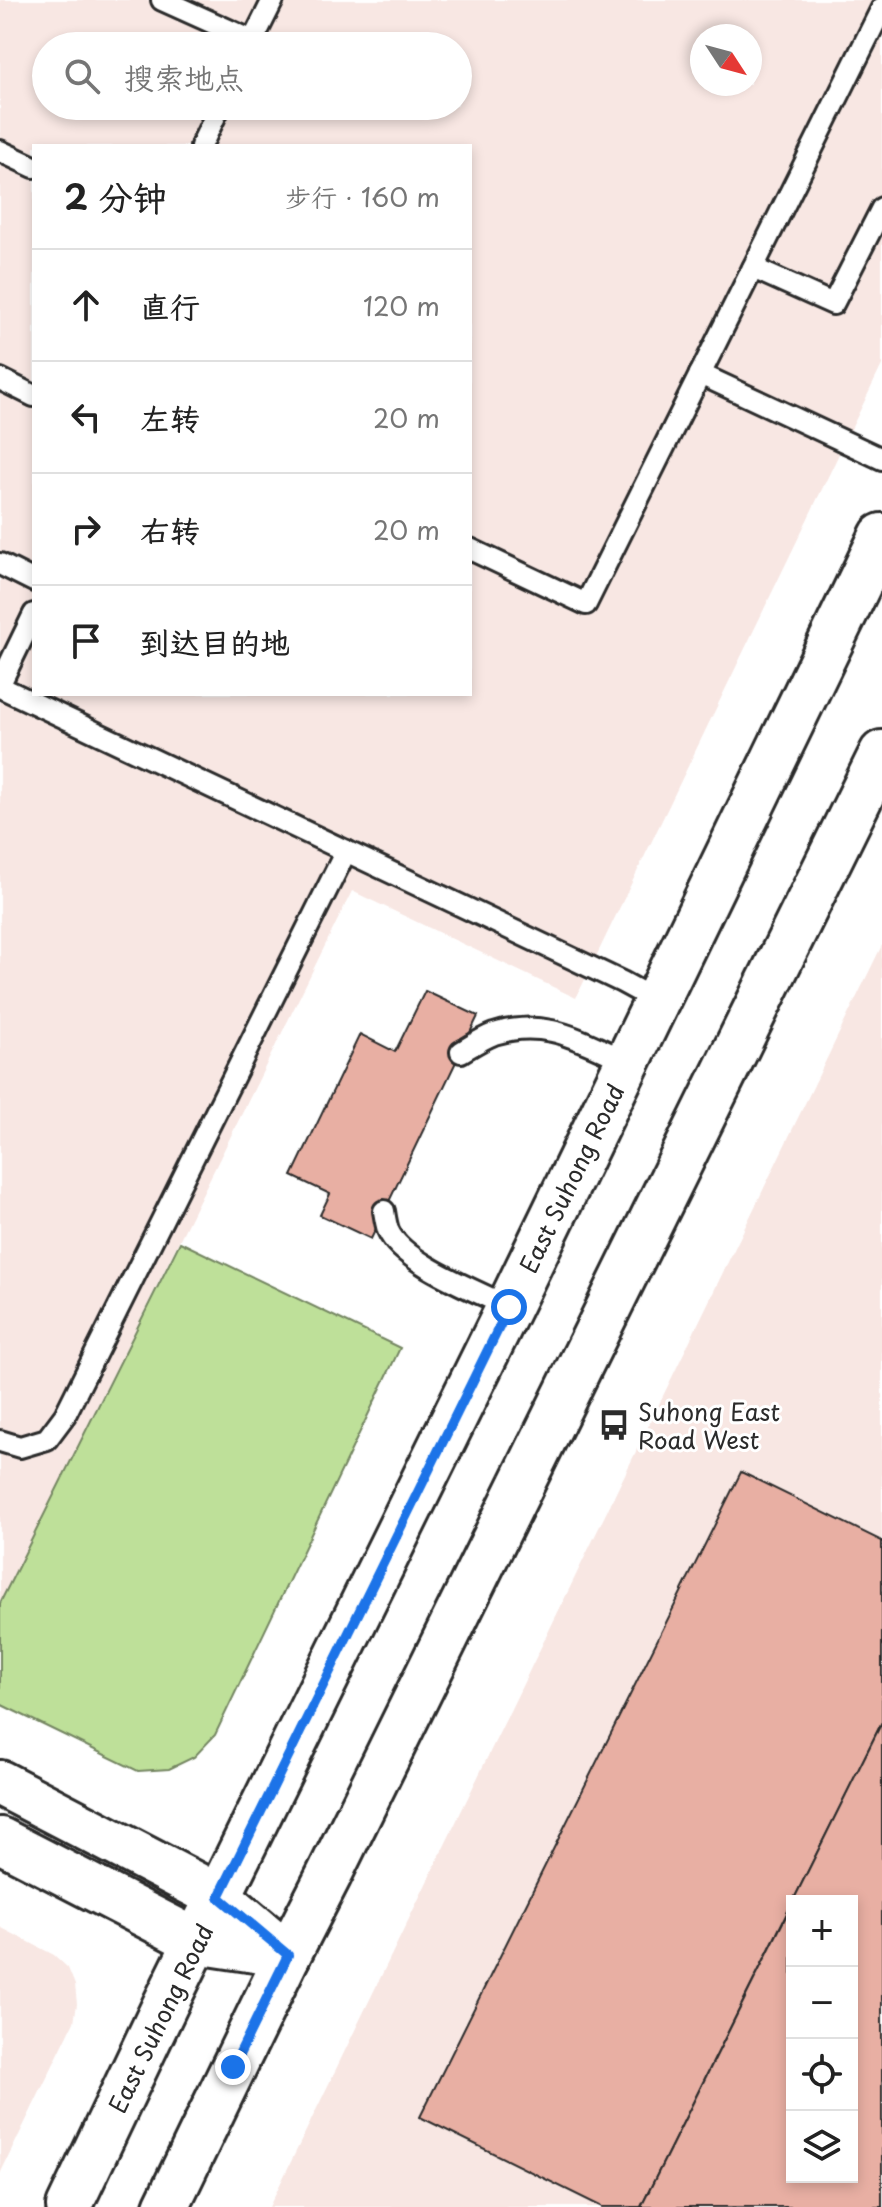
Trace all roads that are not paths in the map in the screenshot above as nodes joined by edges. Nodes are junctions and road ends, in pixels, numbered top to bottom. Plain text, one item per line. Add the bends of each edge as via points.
1 (162, 0) edge
2 (273, 0) edge
3 (882, 8) edge
4 (227, 32) edge
5 (257, 32) edge
6 (213, 120) edge
7 (202, 144) edge
8 (0, 151) edge
9 (32, 166) edge
10 (882, 208) edge
11 (753, 268) junction
12 (700, 374) junction
13 (0, 379) edge
14 (32, 395) edge
15 (882, 459) edge
16 (882, 536) edge
17 (472, 550) edge
18 (0, 564) edge
19 (32, 580) edge
20 (32, 618) edge
21 (0, 686) edge
22 (882, 753) edge
23 (346, 851) junction
24 (657, 1001) junction
25 (461, 1052) dead end
26 (627, 1061) junction
27 (384, 1211) dead end
28 (509, 1307) junction
29 (0, 1441) edge
30 (0, 1783) edge
31 (0, 1840) edge
32 (219, 1897) junction
33 (196, 1941) junction
34 (288, 1955) junction
35 (69, 2207) edge
36 (166, 2207) edge

1 - 4 lane
2 - 5 lane
3 - 11 lane
6 - 7 lane
8 - 9 lane
10 - 11 lane via 833,304
11 - 12 lane
12 - 15 lane
12 - 17 lane via 586,604
13 - 14 lane
16 - 24 main road, East Suhong Road
18 - 19 lane
20 - 21 lane
21 - 23 lane
22 - 34 main road
23 - 24 lane
23 - 29 lane via 65,1415 47,1439 20,1447
24 - 26 main road, East Suhong Road
25 - 26 lane via 492,1034 524,1027 552,1030
26 - 28 main road, East Suhong Road
27 - 28 lane via 389,1231 405,1251
28 - 32 main road, East Suhong Road
30 - 32 main road
31 - 33 main road
32 - 33 main road, East Suhong Road
32 - 34 main road
33 - 34 main road
33 - 35 main road, East Suhong Road
34 - 36 main road

